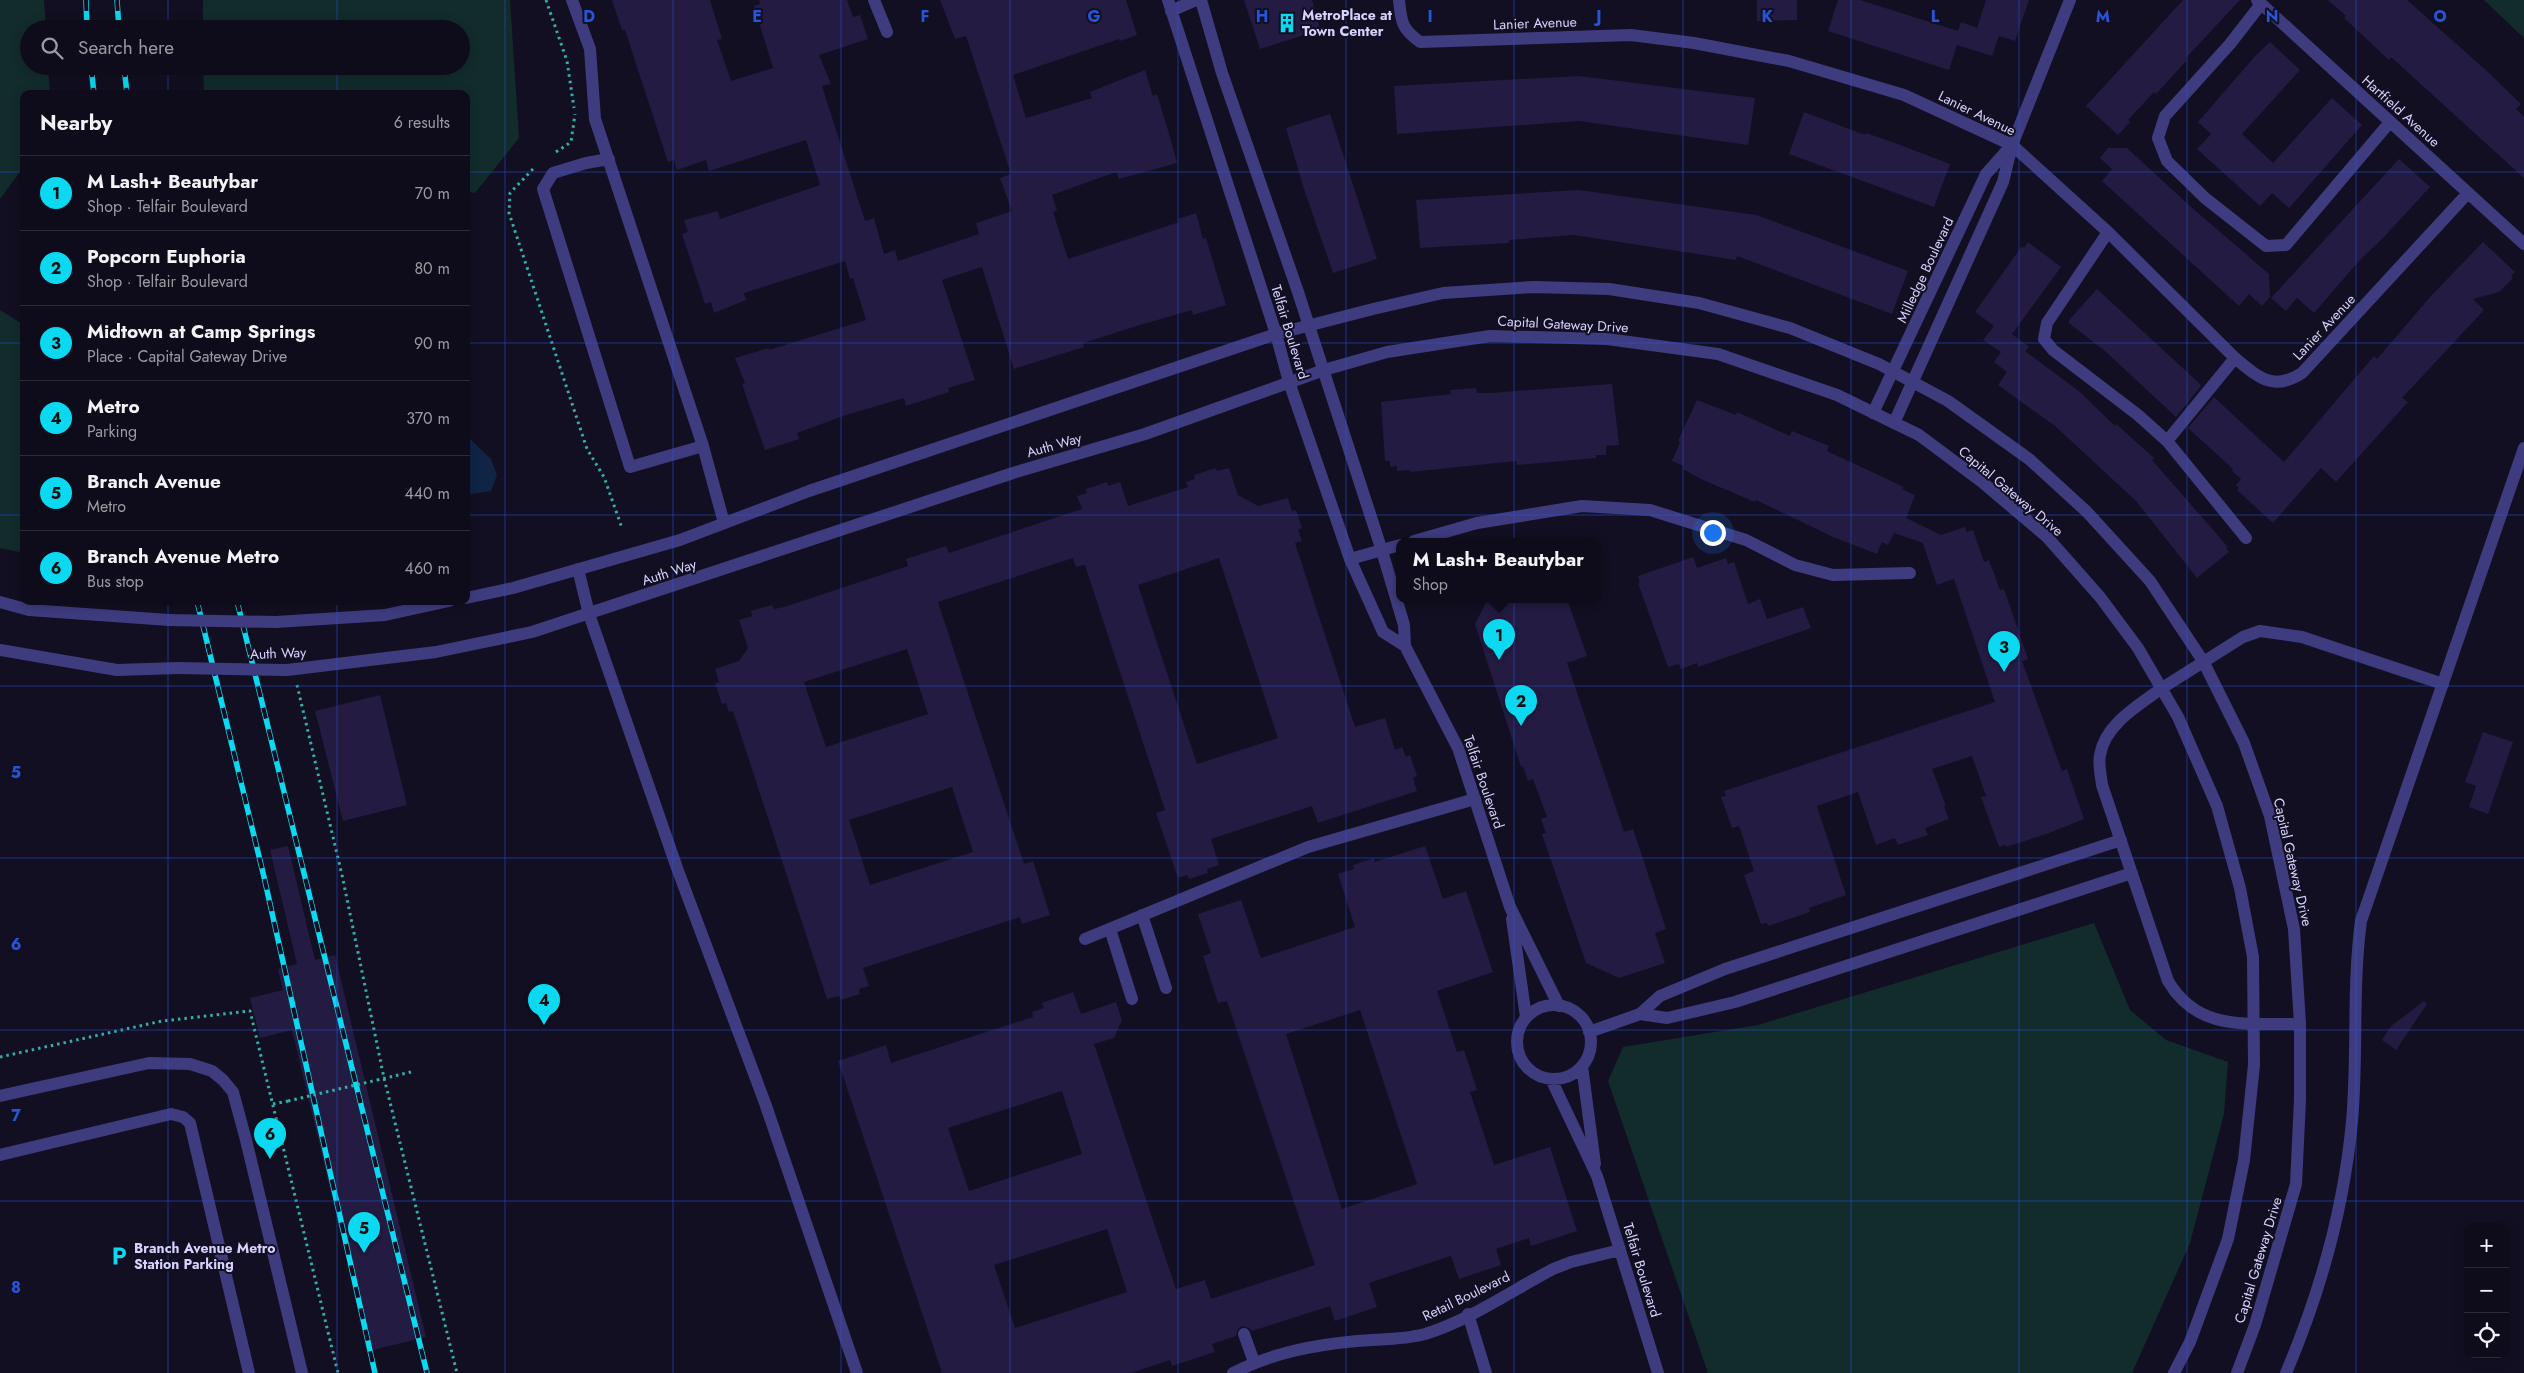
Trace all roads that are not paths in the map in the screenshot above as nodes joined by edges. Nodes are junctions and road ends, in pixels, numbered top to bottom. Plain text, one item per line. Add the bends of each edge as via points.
1 (572, 0) edge
2 (874, 0) edge
3 (1196, 0) edge
4 (1201, 0) edge
5 (1399, 0) edge
6 (2070, 0) edge
7 (2259, 2) edge
8 (1169, 5) edge
9 (887, 32) dead end
10 (2390, 122) junction
11 (2012, 145) junction
12 (608, 159) junction
13 (2468, 193) junction
14 (2108, 232) junction
15 (2524, 244) edge
16 (1314, 325) junction
17 (1276, 334) junction
18 (2235, 358) junction
19 (1324, 370) junction
20 (1893, 372) junction
21 (1289, 382) junction
22 (1913, 383) junction
23 (1873, 413) junction
24 (1894, 423) junction
25 (2167, 441) junction
26 (703, 446) junction
27 (2524, 448) edge
28 (724, 523) junction
29 (1424, 538) edge
30 (2246, 538) dead end
31 (1396, 546) edge
32 (1382, 551) junction
33 (1350, 559) junction
34 (578, 569) junction
35 (1910, 573) dead end
36 (470, 597) edge
37 (1396, 598) edge
38 (0, 602) edge
39 (1397, 603) edge
40 (431, 605) edge
41 (589, 614) junction
42 (1405, 646) junction
43 (0, 650) edge
44 (2203, 662) junction
45 (2442, 684) junction
46 (2162, 688) junction
47 (1474, 799) junction
48 (2121, 840) junction
49 (2132, 873) junction
50 (1510, 907) junction
51 (1142, 915) junction
52 (1110, 929) junction
53 (1085, 939) dead end
54 (1166, 988) dead end
55 (1132, 999) dead end
56 (1559, 1006) junction
57 (1640, 1014) junction
58 (1526, 1017) junction
59 (2254, 1023) junction
60 (2300, 1024) junction
61 (1589, 1032) junction
62 (1582, 1066) junction
63 (1551, 1079) junction
64 (0, 1096) edge
65 (0, 1155) edge
66 (1597, 1176) junction
67 (1620, 1250) junction
68 (1468, 1314) junction
69 (1244, 1334) dead end
70 (1254, 1362) junction
71 (1484, 1372) edge
72 (249, 1373) edge
73 (302, 1373) edge
74 (857, 1373) edge
75 (1233, 1373) edge
76 (1658, 1373) edge
77 (2174, 1373) edge
78 (2237, 1373) edge
79 (2286, 1373) edge

1 - 12 street via 590,49 595,119
2 - 9 street
3 - 8 street, Telfair Boulevard
4 - 16 street, Telfair Boulevard via 1222,74
5 - 11 street, Lanier Avenue via 1407,33 1420,42 1631,35 1694,43 1789,61 1904,95
6 - 11 street, Milledge Boulevard
7 - 10 street, Hartfield Avenue
7 - 10 street via 2230,44 2166,116 2158,138 2167,161 2205,198 2266,246 2286,245
8 - 17 street, Telfair Boulevard
10 - 13 street, Hartfield Avenue
11 - 14 street, Lanier Avenue
11 - 20 street, Milledge Boulevard via 1986,174
11 - 22 street, Milledge Boulevard via 2003,182
12 - 26 street
12 - 26 street via 553,173 543,189 630,467
13 - 15 street, Hartfield Avenue
13 - 18 street, Lanier Avenue via 2302,373 2289,382 2274,383 2256,376
14 - 18 street, Lanier Avenue
14 - 25 street via 2047,323 2044,339 2053,350
16 - 17 street, Auth Way
16 - 19 street, Telfair Boulevard
16 - 20 street, Capital Gateway Drive via 1443,293 1533,287 1609,289 1699,303 1790,328
17 - 21 street, Telfair Boulevard
17 - 28 street, Auth Way via 809,491
18 - 25 street
19 - 21 street, Auth Way
19 - 23 street, Capital Gateway Drive via 1387,352 1490,336 1607,339 1718,354 1836,395
19 - 32 street, Telfair Boulevard
20 - 22 street, Capital Gateway Drive
20 - 23 street, Milledge Boulevard
21 - 33 street, Telfair Boulevard
21 - 41 street, Auth Way via 1145,434 1013,472
22 - 24 street, Milledge Boulevard
22 - 44 street, Capital Gateway Drive via 1948,401 2029,459 2087,512 2150,581
23 - 24 street, Capital Gateway Drive
24 - 46 street, Capital Gateway Drive via 1919,436 1982,482 2046,537 2100,597 2138,648
25 - 30 street
26 - 28 street
27 - 45 street
28 - 34 street, Auth Way via 680,540
29 - 35 street via 1477,523 1582,506 1650,510 1746,540 1795,565 1833,575
31 - 32 street
32 - 33 street
32 - 37 street, Telfair Boulevard
33 - 42 street, Telfair Boulevard via 1382,632
34 - 36 street, Auth Way
34 - 41 street
38 - 40 street, bridge via 29,610 169,620 276,622 386,615
39 - 42 street, Telfair Boulevard via 1404,625
41 - 43 street, Auth Way, bridge via 532,632 436,652 290,670 116,670
41 - 74 street via 677,868 765,1103
42 - 47 street, Telfair Boulevard via 1458,748
44 - 45 street via 2243,637 2260,631 2279,632
44 - 46 street
44 - 60 street, Capital Gateway Drive via 2244,743 2270,816 2294,929
45 - 79 street via 2361,921 2356,958 2352,1122 2341,1193 2328,1258 2310,1317
46 - 48 street via 2111,730 2100,755 2102,786
46 - 59 street, Capital Gateway Drive via 2218,806 2240,888 2253,957
47 - 50 street, Telfair Boulevard
47 - 51 street via 1308,847
48 - 49 street
48 - 57 street via 1724,969 1660,996
49 - 57 street via 1735,1002 1667,1018
49 - 59 street via 2168,981 2176,995 2202,1015
50 - 56 street, Telfair Boulevard
50 - 58 street, Telfair Boulevard
51 - 52 street
51 - 54 street
52 - 53 street
52 - 55 street
56 - 58 street via 1542,1007
56 - 61 street via 1578,1014
57 - 61 street
58 - 63 street via 1520,1026 1517,1050 1529,1070
59 - 60 street
59 - 77 street, Capital Gateway Drive via 2254,1065 2244,1160 2228,1240 2190,1342
60 - 78 street, Capital Gateway Drive via 2296,1184 2255,1325
61 - 62 street via 1590,1050
62 - 63 street via 1574,1074
62 - 66 street, Telfair Boulevard
63 - 66 street, Telfair Boulevard
64 - 73 street via 149,1063 190,1064 223,1080 233,1092 246,1140
65 - 72 street via 171,1114 190,1123
66 - 67 street, Telfair Boulevard
67 - 68 street, Retail Boulevard via 1553,1269
67 - 76 street, Telfair Boulevard
68 - 70 street, Retail Boulevard via 1424,1334 1331,1343 1296,1349
68 - 71 street
69 - 70 street
70 - 75 street, Retail Boulevard

